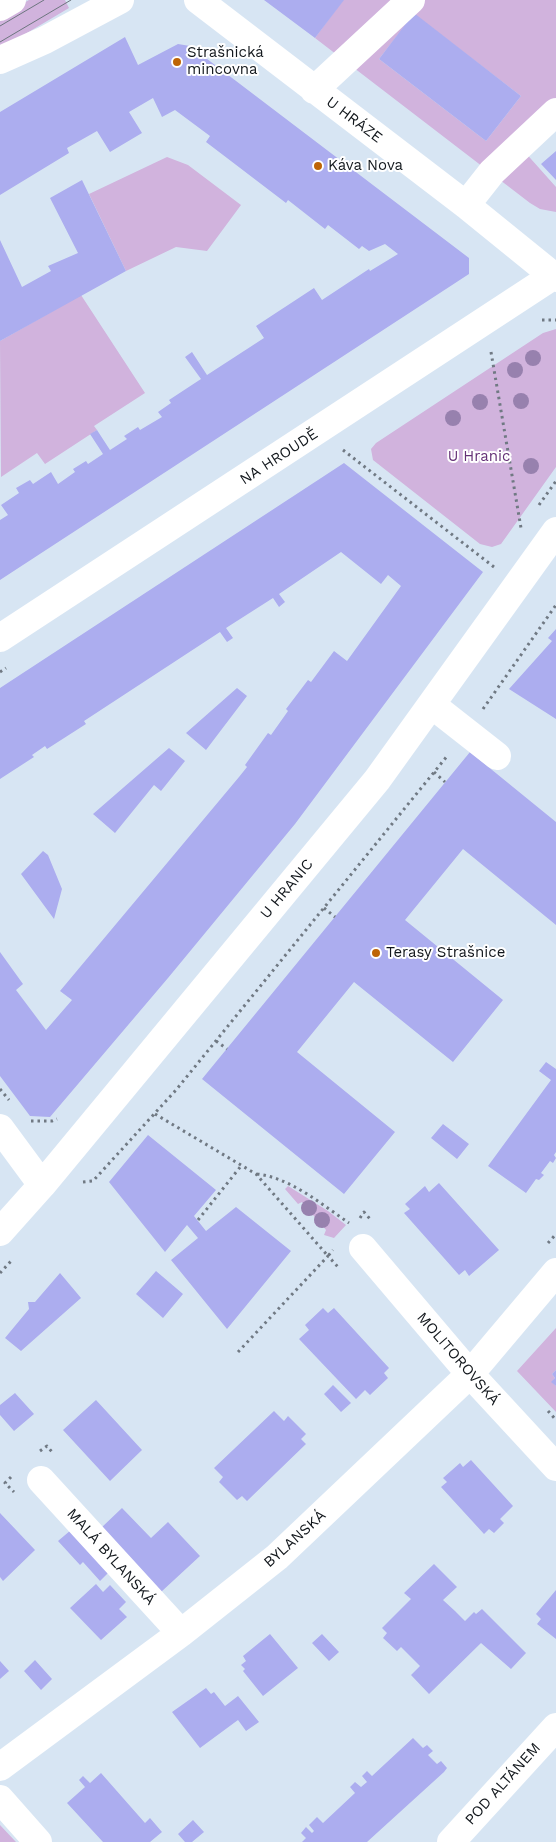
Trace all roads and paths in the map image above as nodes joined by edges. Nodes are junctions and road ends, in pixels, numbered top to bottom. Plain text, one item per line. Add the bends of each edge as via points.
1 (12, 0) edge
2 (120, 0) edge
3 (198, 0) edge
4 (411, 0) edge
5 (0, 7) edge
6 (0, 60) edge
7 (314, 90) junction
8 (556, 112) edge
9 (466, 205) junction
10 (555, 276) edge
11 (491, 351) dead end
12 (342, 449) dead end
13 (556, 481) edge
14 (536, 510) dead end
15 (526, 524) dead end
16 (556, 531) edge
17 (500, 560) dead end
18 (495, 568) junction
19 (489, 576) dead end
20 (556, 605) edge
21 (0, 638) edge
22 (432, 704) junction
23 (467, 732) junction
24 (449, 754) dead end
25 (497, 756) dead end
26 (434, 772) junction
27 (445, 782) dead end
28 (324, 908) junction
29 (334, 917) dead end
30 (216, 1040) junction
31 (227, 1049) dead end
32 (155, 1114) junction
33 (0, 1128) edge
34 (241, 1166) junction
35 (256, 1174) junction
36 (93, 1181) dead end
37 (42, 1185) junction
38 (364, 1212) dead end
39 (358, 1219) dead end
40 (198, 1220) dead end
41 (348, 1222) dead end
42 (0, 1232) edge
43 (334, 1248) dead end
44 (363, 1248) dead end
45 (328, 1256) junction
46 (556, 1272) edge
47 (238, 1352) dead end
48 (470, 1374) junction
49 (556, 1467) edge
50 (41, 1480) dead end
51 (182, 1633) junction
52 (556, 1727) edge
53 (0, 1767) edge
54 (0, 1799) edge
55 (38, 1842) edge
56 (451, 1842) edge

1 - 5 street
2 - 6 street
3 - 7 street, U HRÁZE
4 - 7 street
7 - 9 street, U HRÁZE
8 - 9 street via 492,172
9 - 10 street, U HRÁZE
10 - 21 street, NA HROUDĚ
11 - 15 path via 522,531
12 - 18 path
13 - 14 path
16 - 22 street, U HRANIC
17 - 18 path
18 - 19 path
20 - 23 path
22 - 23 street
22 - 37 street, U HRANIC via 377,780
23 - 25 street
24 - 26 path
26 - 27 path
26 - 28 path
28 - 29 path
28 - 30 path
30 - 31 path
30 - 32 path
32 - 34 path
32 - 36 path
33 - 37 street
34 - 35 path
34 - 40 path
35 - 41 path via 275,1176
35 - 45 path
37 - 42 street, U HRANIC
38 - 39 path
43 - 45 path
44 - 48 street, MOLITOROVSKÁ
45 - 47 path
46 - 48 street, BYLANSKÁ
48 - 49 street, MOLITOROVSKÁ
48 - 51 street, BYLANSKÁ via 277,1557
50 - 51 street, MALÁ BYLANSKÁ
51 - 53 street, BYLANSKÁ
52 - 56 street, POD ALTÁNEM
54 - 55 street

